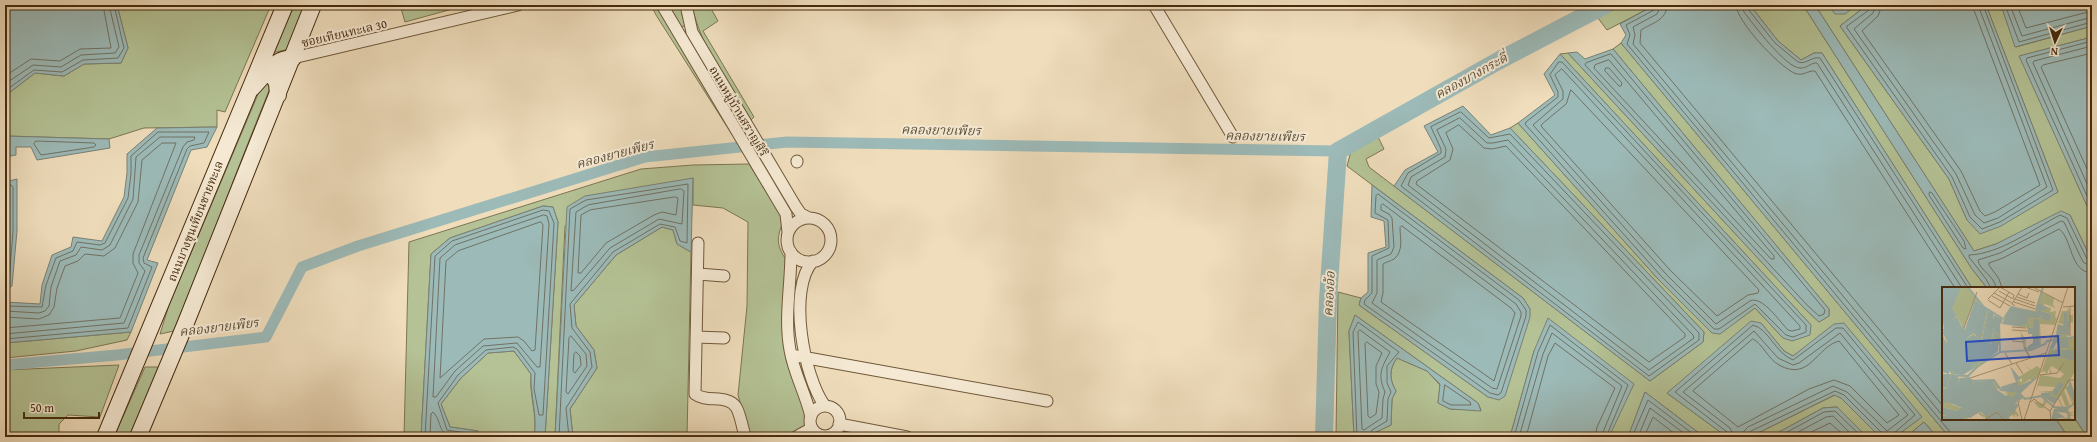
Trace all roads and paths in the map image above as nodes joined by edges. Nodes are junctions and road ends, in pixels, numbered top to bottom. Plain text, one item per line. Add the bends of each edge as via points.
1 (285, 5) edge
2 (313, 5) edge
3 (518, 5) edge
4 (662, 5) edge
5 (686, 5) edge
6 (1154, 5) edge
7 (690, 23) junction
8 (677, 33) junction
9 (293, 58) junction
10 (266, 74) junction
11 (727, 89) junction
12 (249, 92) junction
13 (278, 95) junction
14 (715, 96) junction
15 (1233, 137) dead end
16 (809, 218) junction
17 (788, 232) junction
18 (698, 243) dead end
19 (791, 252) junction
20 (813, 261) junction
21 (698, 274) junction
22 (724, 276) dead end
23 (696, 337) junction
24 (724, 338) dead end
25 (790, 354) junction
26 (804, 356) junction
27 (1047, 401) dead end
28 (825, 406) junction
29 (812, 423) junction
30 (839, 430) edge
31 (824, 436) edge
32 (105, 437) edge
33 (138, 437) edge
34 (745, 437) edge
35 (796, 437) edge
36 (907, 437) edge

1 - 12 main road, ถนนบางขุนเทียนชายทะเล
2 - 9 main road
3 - 9 street, ซอยเทียนทะเล 30
4 - 8 street, ถนนหมู่บ้านสราญสิริ
5 - 7 street, ถนนหมู่บ้านสราญสิริ
6 - 15 street
7 - 8 street via 689,29 684,33
7 - 11 street, ถนนหมู่บ้านสราญสิริ via 692,32
8 - 14 street, ถนนหมู่บ้านสราญสิริ
9 - 10 main road via 275,63
9 - 13 main road
10 - 12 main road
10 - 13 main road via 273,76 277,83
11 - 14 street
11 - 16 street, ถนนหมู่บ้านสราญสิริ via 801,214
12 - 32 main road, ถนนบางขุนเทียนชายทะเล
13 - 33 main road
14 - 17 street, ถนนหมู่บ้านสราญสิริ via 786,214
16 - 17 street via 796,222
16 - 20 street via 827,228 831,241 826,253
17 - 19 street via 787,241
18 - 21 street
19 - 20 street via 798,259
19 - 25 street via 788,327
20 - 26 street via 807,268 803,281 801,342
21 - 22 street
21 - 23 street
23 - 24 street
23 - 34 street via 695,394 700,398 730,401 736,407
25 - 26 street
25 - 29 street
26 - 27 street
26 - 28 street
28 - 29 street via 816,410
28 - 30 street via 838,414
29 - 31 street via 818,434
29 - 35 street
30 - 31 street
30 - 36 street

